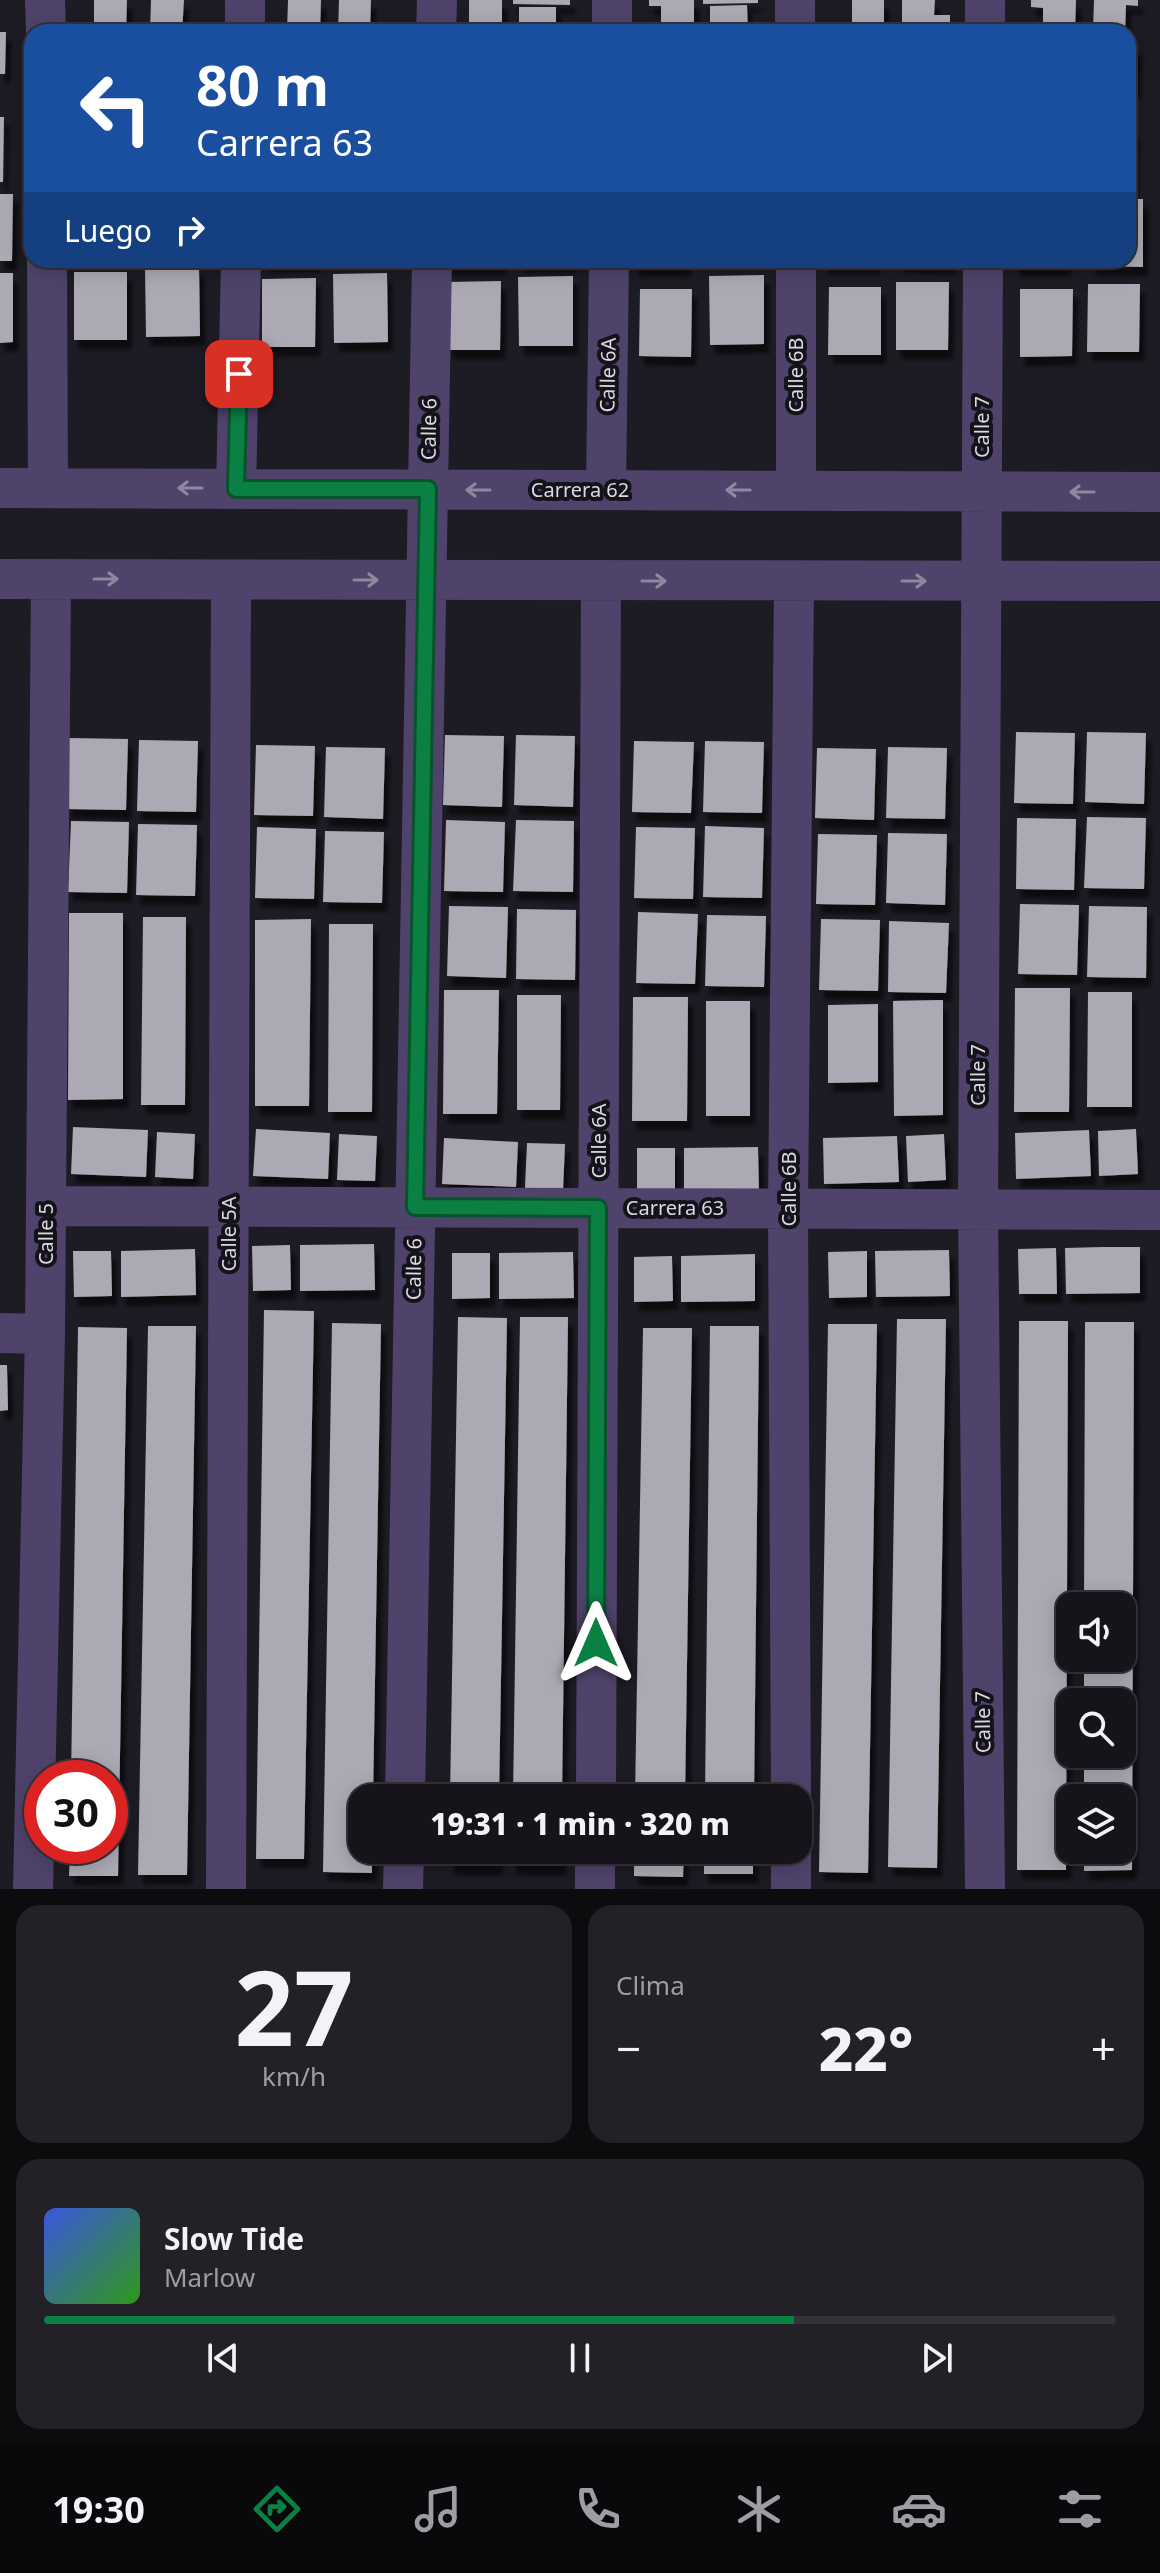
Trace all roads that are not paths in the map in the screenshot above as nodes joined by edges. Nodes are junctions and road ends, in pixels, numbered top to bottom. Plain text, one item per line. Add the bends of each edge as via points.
1 (45, 0) edge
2 (245, 0) edge
3 (437, 0) edge
4 (612, 0) edge
5 (795, 0) edge
6 (985, 0) edge
7 (46, 24) edge
8 (245, 24) edge
9 (436, 24) edge
10 (612, 24) edge
11 (795, 24) edge
12 (985, 24) edge
13 (47, 268) edge
14 (241, 268) edge
15 (432, 268) edge
16 (609, 268) edge
17 (796, 268) edge
18 (983, 268) edge
19 (0, 488) edge
20 (48, 488) junction
21 (236, 489) junction
22 (428, 489) junction
23 (606, 490) junction
24 (796, 491) junction
25 (982, 491) junction
26 (1160, 492) edge
27 (0, 579) edge
28 (51, 579) junction
29 (231, 580) junction
30 (426, 580) junction
31 (601, 580) junction
32 (794, 581) junction
33 (981, 581) junction
34 (1160, 581) edge
35 (46, 1206) junction
36 (229, 1207) junction
37 (415, 1207) junction
38 (598, 1208) junction
39 (788, 1209) junction
40 (978, 1209) junction
41 (1160, 1210) edge
42 (0, 1333) edge
43 (45, 1334) junction
44 (405, 1784) edge
45 (596, 1784) edge
46 (791, 1784) edge
47 (404, 1864) edge
48 (595, 1864) edge
49 (791, 1864) edge
50 (33, 1889) edge
51 (226, 1889) edge
52 (403, 1889) edge
53 (595, 1889) edge
54 (791, 1889) edge
55 (985, 1889) edge

1 - 7 street
2 - 8 street
3 - 9 street
4 - 10 street
5 - 11 street
6 - 12 street
13 - 20 street
14 - 21 street
15 - 22 street, Calle 6
16 - 23 street, Calle 6A
17 - 24 street, Calle 6B
18 - 25 street, Calle 7
19 - 20 street, Carrera 62
21 -> 20 street, Carrera 62
21 - 22 street, Carrera 62
23 -> 22 street, Carrera 62
22 - 30 street, Calle 6
24 -> 23 street, Carrera 62
24 - 25 street, Carrera 62
26 -> 25 street, Carrera 62
25 - 33 street, Calle 7
27 - 28 street
28 -> 29 street
28 - 35 street, Calle 5
29 -> 30 street
29 - 36 street, Calle 5A
30 - 31 street
30 - 37 street, Calle 6
31 -> 32 street
31 - 38 street, Calle 6A
32 -> 33 street
32 - 39 street, Calle 6B
33 - 34 street
33 - 40 street, Calle 7
35 - 36 street, Carrera 63
35 - 43 street, Calle 5
36 - 37 street, Carrera 63
36 - 51 street, Calle 5A
37 - 38 street, Carrera 63
37 - 44 street, Calle 6
38 - 39 street, Carrera 63
38 - 45 street, Calle 6A
39 - 40 street, Carrera 63
39 - 46 street, Calle 6B
40 - 41 street, Carrera 63
40 - 55 street, Calle 7
42 - 43 street
43 - 50 street, Calle 5
47 - 52 street
48 - 53 street
49 - 54 street

